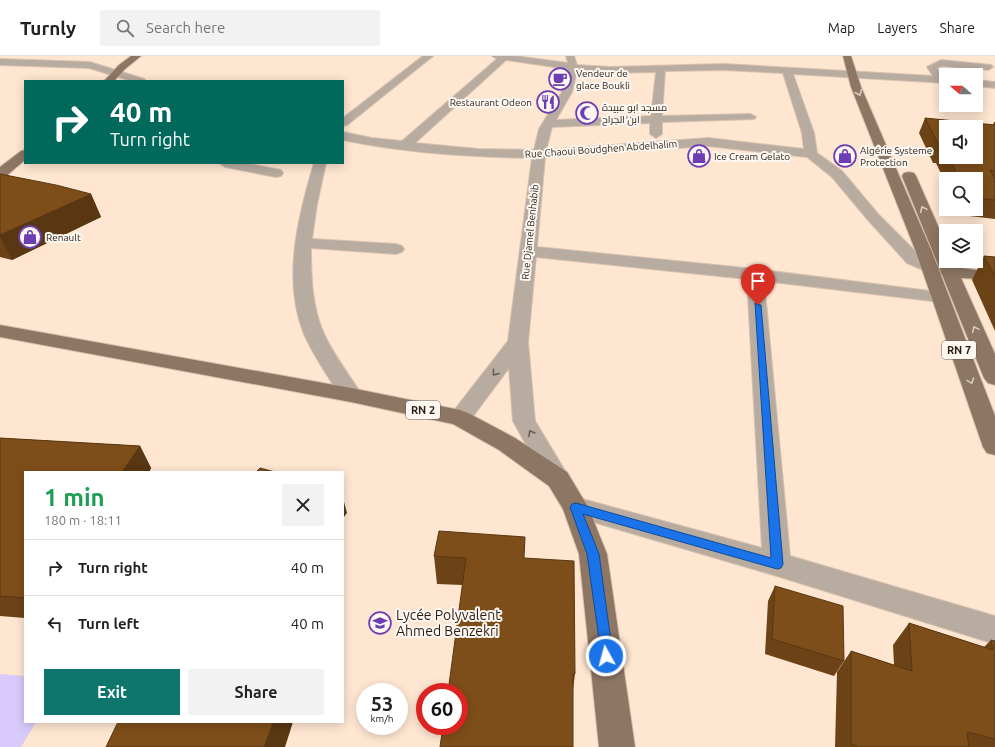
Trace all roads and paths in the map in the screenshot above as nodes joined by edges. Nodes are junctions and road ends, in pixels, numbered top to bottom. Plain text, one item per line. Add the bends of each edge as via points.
1 (137, 56) edge
2 (429, 56) edge
3 (847, 56) edge
4 (859, 56) edge
5 (500, 57) edge
6 (600, 59) dead end
7 (0, 62) edge
8 (571, 62) edge
9 (785, 65) junction
10 (988, 67) dead end
11 (661, 68) junction
12 (118, 73) junction
13 (859, 75) junction
14 (939, 76) edge
15 (110, 80) edge
16 (138, 80) edge
17 (939, 80) edge
18 (983, 84) edge
19 (995, 85) edge
20 (750, 117) dead end
21 (656, 119) junction
22 (344, 122) edge
23 (549, 124) junction
24 (344, 136) edge
25 (405, 145) junction
26 (662, 145) junction
27 (24, 146) edge
28 (6, 152) dead end
29 (539, 154) junction
30 (811, 154) junction
31 (24, 155) edge
32 (230, 164) edge
33 (320, 164) edge
34 (1, 172) edge
35 (276, 173) dead end
36 (303, 243) junction
37 (396, 249) dead end
38 (528, 251) junction
39 (939, 253) edge
40 (939, 253) edge
41 (939, 260) edge
42 (983, 265) edge
43 (995, 267) edge
44 (942, 268) edge
45 (946, 268) edge
46 (960, 268) edge
47 (755, 274) junction
48 (995, 275) edge
49 (940, 297) junction
50 (0, 331) edge
51 (518, 342) junction
52 (993, 367) edge
53 (351, 395) junction
54 (460, 418) junction
55 (995, 447) edge
56 (558, 479) junction
57 (576, 507) junction
58 (777, 564) junction
59 (995, 630) edge
60 (617, 747) edge

1 - 12 main road
2 - 22 street
3 - 13 main road, RN 7
4 - 13 main road, RN 7
5 - 8 street
5 - 25 street
6 - 8 street
7 - 12 street via 90,65
8 - 11 street via 610,70
8 - 23 street, Rue Djamel Benhabib via 567,92
9 - 11 street via 765,69
9 - 13 street
9 - 30 street via 808,133
10 - 14 street via 941,63 932,67
11 - 21 street
12 - 15 main road
12 - 16 street
13 - 17 street
39 -> 13 main road, RN 7 via 900,157
13 -> 40 main road, RN 7
18 - 19 street
20 - 21 street
21 - 23 street
21 - 26 street via 656,138
23 - 29 street, Rue Djamel Benhabib via 544,129
24 - 25 street, Rue Chaoui Boudghen Abdelhalim
25 - 29 street, Rue Chaoui Boudghen Abdelhalim via 478,153
26 - 29 street, Rue Chaoui Boudghen Abdelhalim
26 - 30 street, Rue Chaoui Boudghen Abdelhalim via 708,142
27 - 28 main road
29 - 38 street, Rue Djamel Benhabib
30 - 41 street via 837,174 913,259
31 - 34 main road
32 - 35 street
33 - 36 street via 312,188
36 - 37 street
36 - 53 street via 303,299 313,333
38 - 47 street
38 - 51 street, Rue Djamel Benhabib
42 - 43 main road
44 - 49 main road, RN 7
52 -> 45 main road, RN 7
46 - 48 main road via 976,275
47 - 49 street
47 - 58 street
49 -> 55 main road, RN 7
50 - 53 main road, RN 2
51 -> 54 street
56 -> 51 street, Rue Djamel Benhabib via 524,421
53 - 54 main road, RN 2
54 - 56 main road, RN 2 via 507,444
56 - 57 main road, RN 2
57 - 58 street
57 - 60 main road, RN 2 via 593,554
58 - 59 street

